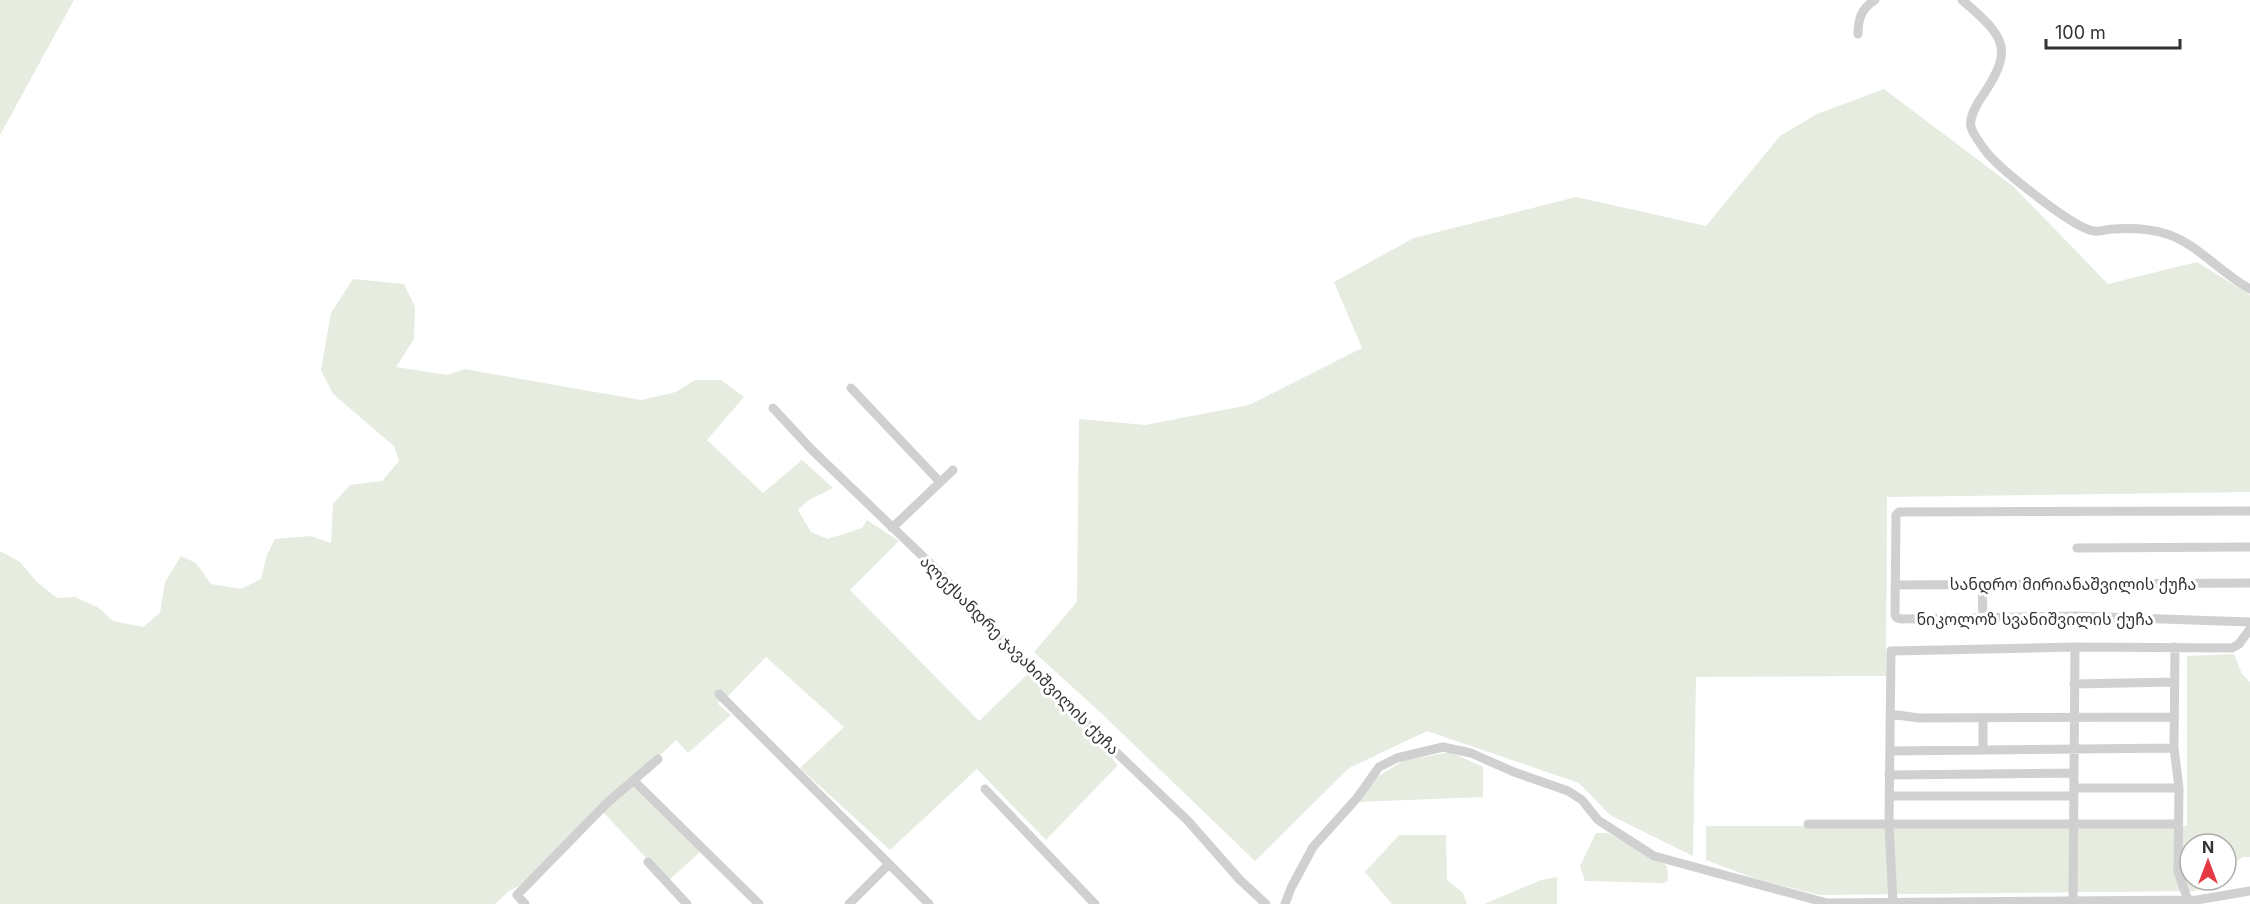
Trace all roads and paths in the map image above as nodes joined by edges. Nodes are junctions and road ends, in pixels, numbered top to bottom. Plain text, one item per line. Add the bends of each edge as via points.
1 (1875, 0) edge
2 (1962, 0) edge
3 (1858, 34) dead end
4 (2250, 289) edge
5 (850, 388) dead end
6 (773, 408) dead end
7 (953, 470) dead end
8 (940, 482) junction
9 (2250, 512) edge
10 (892, 528) junction
11 (2250, 547) edge
12 (2077, 548) dead end
13 (2250, 583) edge
14 (1895, 585) junction
15 (1982, 585) junction
16 (1983, 618) junction
17 (2250, 622) edge
18 (2250, 629) edge
19 (2074, 647) junction
20 (2175, 647) junction
21 (2174, 682) junction
22 (2074, 684) junction
23 (719, 694) dead end
24 (1890, 714) junction
25 (2174, 717) junction
26 (1983, 718) junction
27 (2074, 718) junction
28 (2174, 748) junction
29 (2074, 749) junction
30 (1983, 750) junction
31 (1890, 751) junction
32 (658, 759) dead end
33 (2074, 773) junction
34 (1889, 775) junction
35 (634, 782) junction
36 (2179, 788) junction
37 (985, 789) dead end
38 (2074, 792) junction
39 (1889, 796) junction
40 (1808, 824) dead end
41 (1889, 824) junction
42 (2073, 824) junction
43 (2178, 824) junction
44 (648, 862) dead end
45 (889, 864) junction
46 (2250, 891) edge
47 (2188, 900) junction
48 (2073, 901) junction
49 (1893, 903) edge
50 (1914, 903) edge
51 (1961, 903) edge
52 (525, 904) edge
53 (687, 904) edge
54 (759, 904) edge
55 (849, 904) edge
56 (929, 904) edge
57 (1095, 904) edge
58 (1266, 904) edge
59 (1285, 904) edge

1 - 3 street via 1866,6 1858,21
2 - 4 street via 1987,23 2002,44 2001,66 1972,117 1971,128 1987,153 2078,225 2094,231 2167,234 2190,244 2231,279
5 - 8 street
6 - 10 street, ალექსანდრე ჯავახიშვილის ქუჩა
7 - 8 street
8 - 10 street
9 - 14 street, ნიკოლოზ სვანიშვილის ქუჩა via 1904,511 1896,515
10 - 58 street, ალექსანდრე ჯავახიშვილის ქუჩა via 1188,821
11 - 12 street
13 - 15 street, სანდრო მირიანაშვილის ქუჩა
14 - 15 street, სანდრო მირიანაშვილის ქუჩა
14 - 16 street, ნიკოლოზ სვანიშვილის ქუჩა via 1897,618
15 - 16 street
16 - 17 street, ნიკოლოზ სვანიშვილის ქუჩა via 2075,616
18 - 20 street via 2232,648
19 - 20 street
19 - 22 street
19 - 24 street via 1891,651
20 - 21 street
21 - 22 street
21 - 25 street
22 - 27 street
23 - 45 street
24 - 26 street
24 - 31 street
25 - 27 street
25 - 28 street
26 - 27 street
26 - 30 street
27 - 29 street
28 - 29 street
28 - 36 street
29 - 30 street
29 - 33 street
30 - 31 street
31 - 34 street
32 - 35 street
33 - 34 street
33 - 38 street
34 - 39 street
35 - 52 street via 606,804 517,895
35 - 54 street
36 - 38 street
36 - 43 street
37 - 57 street
38 - 39 street
38 - 42 street
39 - 41 street
40 - 41 street
41 - 42 street
41 - 49 street
42 - 43 street
42 - 48 street
43 - 47 street via 2178,872
44 - 53 street
45 - 55 street
45 - 56 street
46 - 47 street
47 - 48 street
48 - 51 street
49 - 50 street
49 - 59 street via 1827,903 1654,856 1598,820 1583,797 1471,753 1443,747 1397,758 1379,767 1313,847
50 - 51 street

